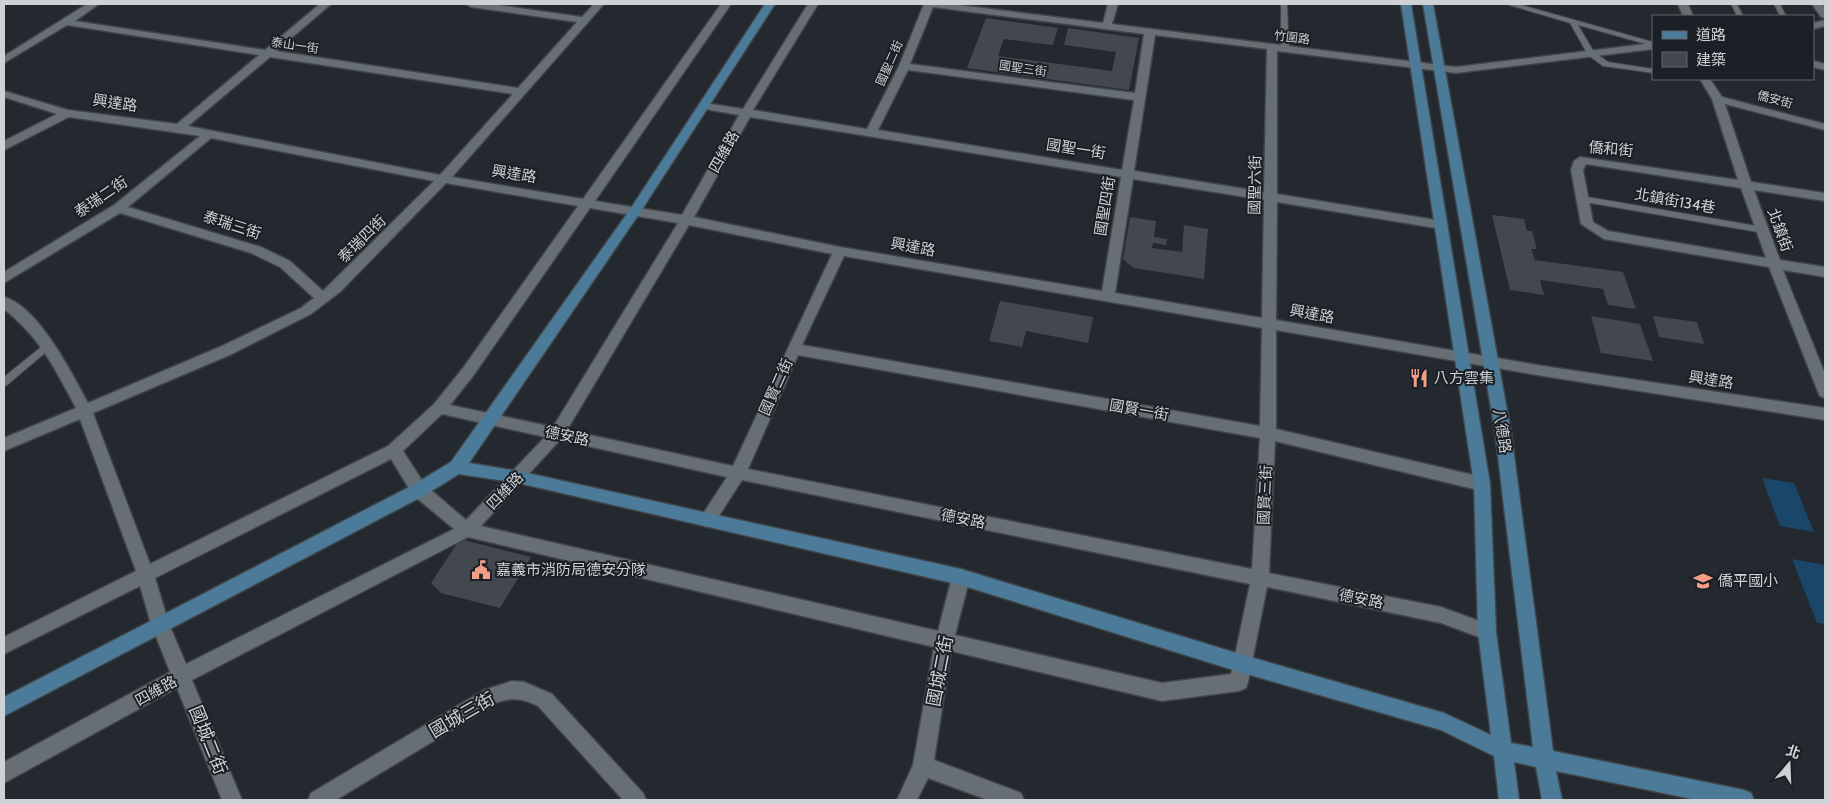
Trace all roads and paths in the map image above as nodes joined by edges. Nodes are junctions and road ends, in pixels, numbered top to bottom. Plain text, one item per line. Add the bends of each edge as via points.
1 (94, 4) edge
2 (326, 4) edge
3 (471, 4) edge
4 (599, 4) edge
5 (726, 4) edge
6 (770, 4) edge
7 (813, 4) edge
8 (929, 4) edge
9 (1113, 4) edge
10 (1284, 4) edge
11 (1406, 4) edge
12 (1428, 4) edge
13 (1510, 4) edge
14 (1817, 4) edge
15 (1825, 15) edge
16 (584, 20) junction
17 (1572, 20) junction
18 (64, 22) junction
19 (1107, 25) junction
20 (1150, 31) junction
21 (1652, 45) edge
22 (1652, 45) edge
23 (1278, 48) junction
24 (265, 54) junction
25 (1591, 54) junction
26 (4, 60) edge
27 (1418, 65) junction
28 (904, 66) junction
29 (1440, 68) junction
30 (1652, 71) edge
31 (1705, 80) edge
32 (521, 92) junction
33 (4, 94) edge
34 (1139, 97) junction
35 (1718, 99) junction
36 (705, 106) junction
37 (67, 113) junction
38 (746, 113) junction
39 (1825, 127) edge
40 (179, 128) junction
41 (871, 132) junction
42 (210, 133) junction
43 (4, 146) edge
44 (1126, 174) junction
45 (443, 179) junction
46 (1746, 185) junction
47 (1825, 197) edge
48 (1271, 198) junction
49 (1582, 199) junction
50 (588, 203) junction
51 (118, 208) junction
52 (635, 212) junction
53 (686, 220) junction
54 (1442, 226) junction
55 (1763, 230) junction
56 (840, 251) junction
57 (1775, 265) junction
58 (1825, 272) edge
59 (4, 278) edge
60 (1108, 297) junction
61 (323, 298) junction
62 (4, 302) edge
63 (1270, 323) junction
64 (49, 345) junction
65 (793, 349) junction
66 (1461, 357) junction
67 (1490, 362) junction
68 (4, 382) edge
69 (1825, 392) edge
70 (439, 408) junction
71 (85, 411) junction
72 (1825, 414) edge
73 (491, 419) junction
74 (1268, 433) junction
75 (557, 434) junction
76 (4, 445) edge
77 (394, 450) junction
78 (457, 467) junction
79 (738, 473) junction
80 (518, 477) junction
81 (1482, 484) junction
82 (419, 490) junction
83 (707, 520) junction
84 (467, 530) junction
85 (146, 576) junction
86 (961, 577) junction
87 (1260, 578) junction
88 (160, 624) junction
89 (1487, 632) junction
90 (944, 642) junction
91 (4, 646) edge
92 (1243, 664) junction
93 (182, 676) junction
94 (4, 707) edge
95 (1501, 750) junction
96 (1544, 759) junction
97 (922, 766) junction
98 (4, 773) edge
99 (232, 800) edge
100 (318, 800) edge
101 (636, 800) edge
102 (907, 800) edge
103 (1014, 800) edge
104 (1509, 800) edge
105 (1552, 800) edge
106 (1744, 800) edge

1 - 18 street
2 - 24 street
3 - 16 street
4 - 16 street, 泰瑞四街
5 - 50 street
6 - 36 street
7 - 38 street, 四維路
8 - 19 street, 竹圍路
8 - 28 street, 國聖二街
9 - 19 street
10 - 23 lane
11 - 27 street, 八德路
12 - 29 street, 八德路
13 - 17 lane
14 - 15 street
16 - 32 street, 泰瑞四街
17 - 21 lane
17 - 25 lane
18 - 24 street, 泰山一街
18 - 26 street
19 - 20 street, 竹圍路
20 - 23 street, 竹圍路
20 - 34 street, 國聖四街
22 - 25 street, 竹圍路
23 - 27 street, 竹圍路
23 - 48 street, 國聖六街
24 - 32 street, 泰山一街
24 - 40 street
25 - 29 street, 竹圍路 via 1469,69
25 - 30 lane via 1606,64
27 - 29 street, 竹圍路
27 - 54 street, 八德路
28 - 34 street, 國聖三街
28 - 41 street, 國聖二街
29 - 67 street, 八德路
31 - 35 street, 北鎮街
32 - 45 street, 泰瑞四街
33 - 37 street, 興達路
34 - 44 street, 國聖四街
35 - 39 street, 僑安街
35 - 46 street, 北鎮街
36 - 38 street, 國聖一街
36 - 52 street
37 - 40 street, 興達路
37 - 43 street
38 - 41 street, 國聖一街
38 - 53 street, 四維路
40 - 42 street, 興達路
41 - 44 street, 國聖一街
42 - 45 street, 興達路
42 - 51 street, 泰瑞二街
44 - 48 street, 國聖一街
44 - 60 street, 國聖四街
45 - 50 street, 興達路
45 - 61 street, 泰瑞四街
46 - 47 street, 僑和街
46 - 49 street, 僑和街 via 1584,160 1578,164 1577,170
46 - 55 street, 北鎮街
48 - 54 street, 國聖一街
48 - 63 street, 國聖六街
49 - 55 lane, 北鎮街134巷
49 - 57 street, 僑和街 via 1586,224 1604,235
50 - 52 street, 興達路
50 - 70 street
51 - 59 street, 泰瑞二街
51 - 61 street, 泰瑞三街 via 256,250 285,264
52 - 53 street, 興達路
52 - 73 street
53 - 56 street, 興達路
53 - 75 street, 四維路
54 - 66 street, 八德路
55 - 57 street, 北鎮街
56 - 60 street, 興達路
56 - 65 street, 國賢二街
57 - 58 street, 僑和街
57 - 69 street, 北鎮街
60 - 63 street, 興達路
61 - 71 street, 泰瑞四街 via 306,311 227,350
62 - 64 street, 國城二街
63 - 66 street, 興達路
63 - 74 street, 國賢三街
64 - 68 lane
64 - 71 street, 國城二街
65 - 74 street, 國賢一街
65 - 79 street, 國賢二街
66 - 67 street, 興達路
66 - 81 street, 八德路
67 - 72 street, 興達路
67 - 96 street, 八德路 via 1503,432
70 - 73 street, 德安路
70 - 77 street
71 - 76 street, 泰瑞四街
71 - 85 street, 國城二街
73 - 75 street, 德安路
73 - 78 street
74 - 81 street, 國賢一街
74 - 87 street, 國賢三街
75 - 79 street, 德安路
75 - 80 street, 四維路
77 - 82 street
77 - 85 street
78 - 80 street
78 - 82 street
79 - 83 street, 國賢二街
79 - 87 street, 德安路
80 - 83 street
80 - 84 street, 四維路
81 - 89 street, 八德路
82 - 84 street
82 - 88 street
83 - 86 street
84 - 90 street
84 - 93 street, 四維路
85 - 88 street, 國城二街
85 - 91 street
86 - 90 street, 國城二街
86 - 92 street
87 - 89 street, 德安路 via 1441,615
87 - 92 street, 國賢三街
88 - 93 street, 國城二街
88 - 94 street
89 - 95 street, 八德路
90 - 92 street via 1162,692 1239,682
90 - 97 street, 國城二街
92 - 95 street via 1444,722
93 - 98 street, 四維路
93 - 99 street, 國城二街
95 - 96 street
95 - 104 street, 八德路
96 - 105 street, 八德路
96 - 106 street
97 - 102 street, 國城二街
97 - 103 street
100 - 101 street, 國城三街 via 491,696 509,689 527,691 545,700

